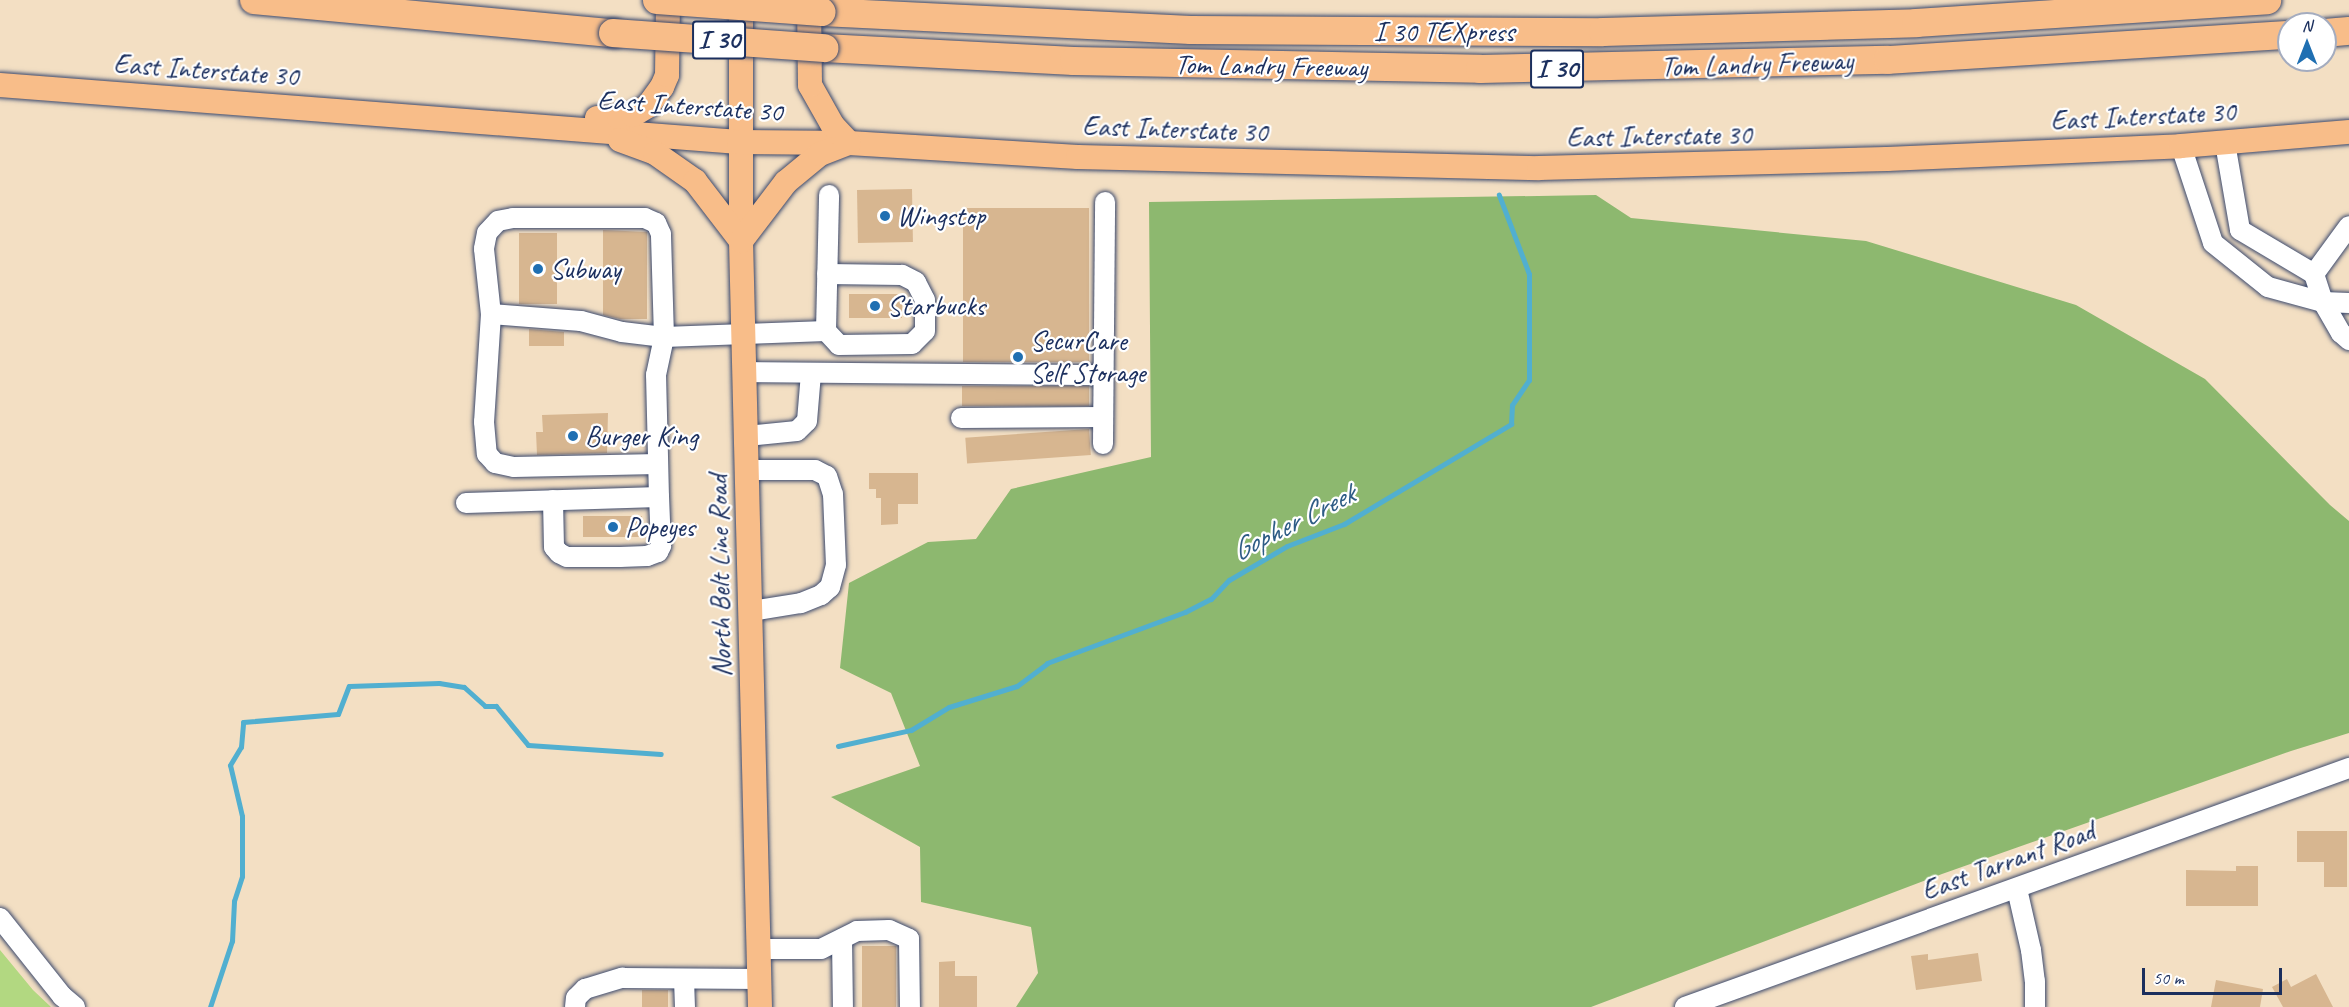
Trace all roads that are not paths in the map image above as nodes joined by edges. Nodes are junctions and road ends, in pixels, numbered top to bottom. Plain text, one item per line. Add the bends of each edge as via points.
1 (255, 0) edge
2 (657, 0) edge
3 (668, 0) edge
4 (741, 0) edge
5 (2267, 0) edge
6 (816, 6) edge
7 (2277, 36) edge
8 (0, 85) edge
9 (499, 121) junction
10 (598, 131) junction
11 (2349, 132) edge
12 (740, 142) junction
13 (849, 143) junction
14 (2225, 143) junction
15 (2181, 146) junction
16 (829, 195) dead end
17 (1105, 202) dead end
18 (2349, 226) edge
19 (741, 241) junction
20 (827, 274) junction
21 (2314, 274) junction
22 (2323, 302) junction
23 (2349, 303) edge
24 (491, 314) junction
25 (744, 336) junction
26 (663, 337) junction
27 (833, 338) junction
28 (2349, 340) edge
29 (745, 372) junction
30 (811, 373) junction
31 (1103, 375) junction
32 (1103, 417) junction
33 (960, 418) dead end
34 (747, 436) junction
35 (1102, 444) dead end
36 (658, 464) junction
37 (748, 470) junction
38 (659, 497) junction
39 (553, 500) junction
40 (466, 502) dead end
41 (751, 611) junction
42 (2349, 768) edge
43 (2016, 889) junction
44 (0, 918) edge
45 (842, 939) junction
46 (759, 949) junction
47 (684, 979) junction
48 (760, 979) junction
49 (75, 1007) edge
50 (575, 1007) edge
51 (685, 1007) edge
52 (760, 1007) edge
53 (843, 1007) edge
54 (910, 1007) edge
55 (1685, 1007) edge
56 (2035, 1007) edge

1 - 7 highway, Tom Landry Freeway / I 30, bridge via 824,48 1164,64 1503,69 1888,60
2 - 6 highway, I 30 TEXpress, bridge
3 - 9 main road via 667,75 648,106 619,118 530,115
4 - 12 main road, North Belt Line Road
5 - 6 highway, I 30 TEXpress via 2016,18 1603,32 1202,30
6 - 13 main road via 810,85 833,126
8 - 9 main road, East Interstate 30
9 - 10 main road, East Interstate 30
10 - 12 main road, East Interstate 30
10 - 19 main road via 655,153 694,181
11 - 14 main road, East Interstate 30
12 - 13 main road, East Interstate 30
12 - 19 main road, North Belt Line Road
13 - 15 main road, East Interstate 30 via 1078,157 1539,168 1696,166
13 - 19 main road via 820,154 786,182
14 - 15 main road, East Interstate 30
14 - 21 street via 2240,230
15 - 22 street via 2212,243 2268,287
16 - 20 street
17 - 31 street
18 - 21 street
19 - 25 main road, North Belt Line Road
20 - 27 street
20 - 27 street via 902,274 916,282 924,300 924,331 912,344
21 - 22 street
22 - 23 street
22 - 28 street
24 - 26 street via 580,321
24 - 26 street via 484,249 487,232 498,221 645,218 656,223 661,234
24 - 36 street via 484,422 487,454 495,463 514,467
25 - 26 street
25 - 27 street
25 - 29 main road, North Belt Line Road
26 - 36 street via 656,375
29 - 30 street
29 - 34 main road, North Belt Line Road
30 - 31 street
30 - 34 street via 807,421 797,431
31 - 32 street
32 - 33 street
32 - 35 street
34 - 37 main road, North Belt Line Road
36 - 38 street
37 - 41 main road, North Belt Line Road
37 - 41 street via 815,470 827,476 833,494 836,565 830,587 821,595 801,603
38 - 39 street
38 - 39 street via 658,552 620,557 559,554 554,547
39 - 40 street
41 - 46 main road, North Belt Line Road
42 - 43 street, East Tarrant Road
43 - 55 street, East Tarrant Road
43 - 56 street via 2032,960
44 - 49 street
45 - 46 street via 821,950
45 - 53 street
45 - 54 street via 857,931 889,930 909,939
46 - 48 main road, North Belt Line Road
47 - 48 street
47 - 50 street via 622,978 585,989 576,998
47 - 51 street
48 - 52 main road, North Belt Line Road

